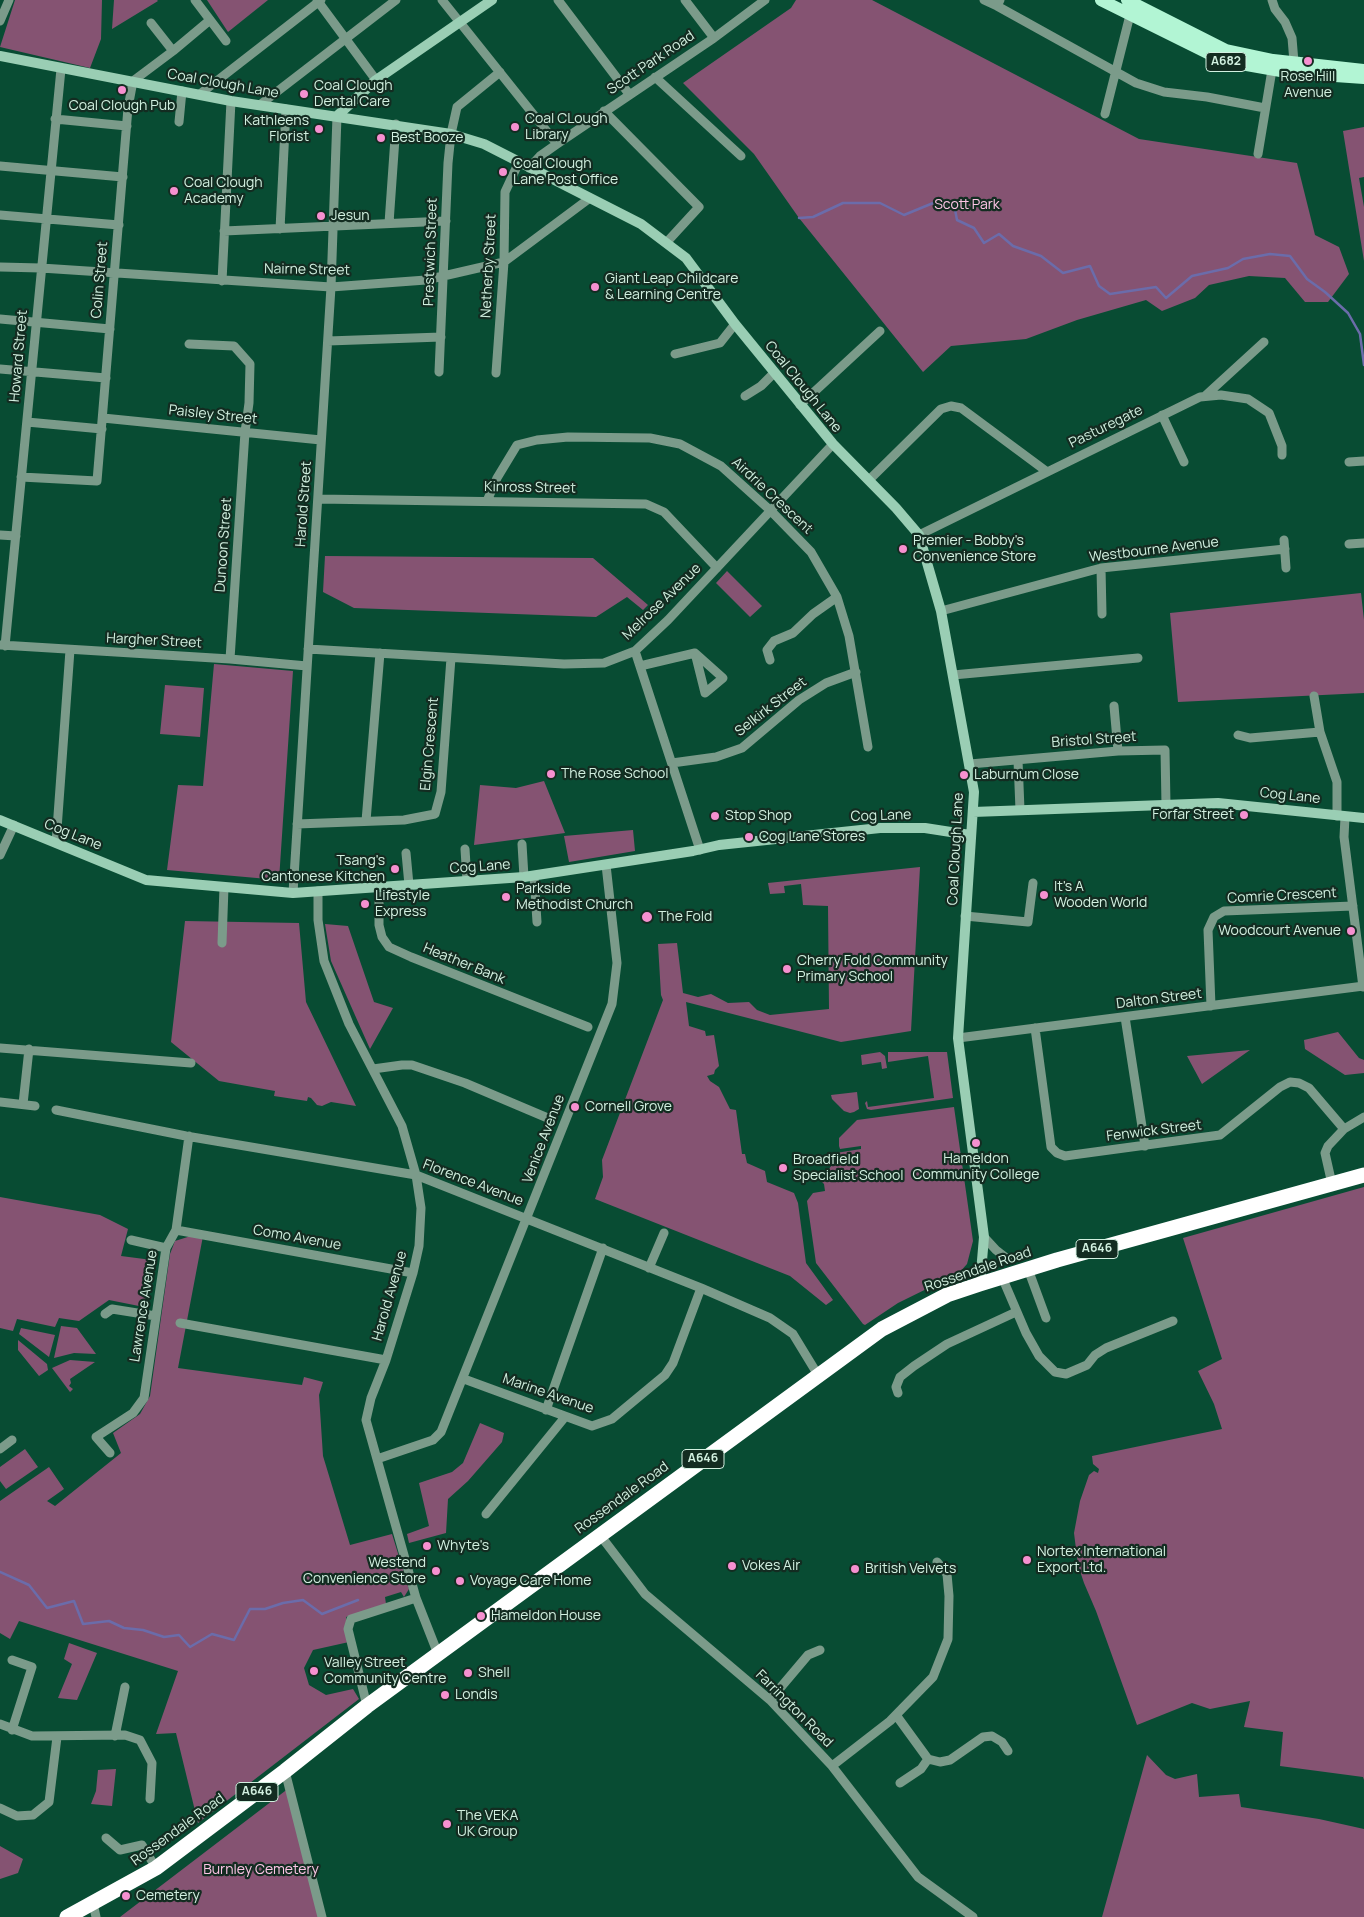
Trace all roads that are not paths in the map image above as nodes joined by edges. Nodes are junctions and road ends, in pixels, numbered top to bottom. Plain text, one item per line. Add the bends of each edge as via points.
1 (9, 0) edge
2 (195, 0) edge
3 (396, 0) edge
4 (442, 0) edge
5 (492, 0) edge
6 (558, 0) edge
7 (685, 0) edge
8 (765, 0) edge
9 (984, 0) edge
10 (1101, 0) edge
11 (1272, 0) edge
12 (318, 1) edge
13 (998, 3) edge
14 (1130, 6) edge
15 (210, 20) junction
16 (0, 21) edge
17 (460, 22) junction
18 (151, 23) dead end
19 (714, 38) junction
20 (346, 39) junction
21 (226, 41) dead end
22 (174, 51) junction
23 (0, 56) edge
24 (1273, 65) junction
25 (61, 68) junction
26 (1293, 68) junction
27 (1364, 70) edge
28 (500, 72) junction
29 (1116, 72) junction
30 (655, 76) junction
31 (1364, 78) edge
32 (376, 80) junction
33 (133, 81) junction
34 (182, 91) junction
35 (200, 94) junction
36 (629, 94) junction
37 (231, 101) junction
38 (261, 104) junction
39 (1265, 108) junction
40 (286, 110) junction
41 (604, 111) junction
42 (1105, 114) dead end
43 (337, 116) junction
44 (55, 119) junction
45 (179, 122) dead end
46 (396, 124) junction
47 (127, 126) junction
48 (451, 134) junction
49 (557, 144) junction
50 (1258, 154) dead end
51 (741, 156) dead end
52 (520, 162) junction
53 (0, 166) edge
54 (529, 168) junction
55 (50, 171) junction
56 (123, 177) junction
57 (590, 198) junction
58 (0, 216) edge
59 (46, 219) junction
60 (446, 221) junction
61 (389, 223) junction
62 (119, 225) junction
63 (334, 226) junction
64 (280, 229) junction
65 (224, 231) junction
66 (666, 243) junction
67 (504, 262) junction
68 (0, 267) edge
69 (41, 268) junction
70 (115, 273) junction
71 (444, 277) junction
72 (222, 281) junction
73 (331, 287) junction
74 (0, 319) edge
75 (36, 322) junction
76 (735, 324) junction
77 (110, 329) junction
78 (880, 331) dead end
79 (441, 337) junction
80 (328, 341) junction
81 (1264, 342) dead end
82 (190, 344) dead end
83 (675, 354) dead end
84 (0, 369) edge
85 (31, 371) junction
86 (439, 372) dead end
87 (496, 373) dead end
88 (774, 373) junction
89 (106, 378) junction
90 (745, 396) dead end
91 (1206, 396) junction
92 (800, 405) junction
93 (1162, 415) junction
94 (102, 418) junction
95 (26, 422) junction
96 (102, 429) junction
97 (245, 432) junction
98 (322, 440) junction
99 (833, 444) junction
100 (1282, 455) dead end
101 (1364, 460) edge
102 (1184, 462) dead end
103 (1349, 462) dead end
104 (1046, 471) junction
105 (21, 477) junction
106 (868, 480) junction
107 (318, 499) junction
108 (487, 501) junction
109 (770, 511) junction
110 (0, 535) edge
111 (919, 535) junction
112 (16, 536) junction
113 (1364, 543) edge
114 (1349, 544) dead end
115 (717, 568) junction
116 (1101, 568) junction
117 (1286, 568) dead end
118 (0, 590) edge
119 (10, 591) junction
120 (837, 597) junction
121 (941, 611) junction
122 (1102, 614) dead end
123 (3, 646) edge
124 (308, 649) junction
125 (70, 650) junction
126 (635, 651) junction
127 (380, 653) junction
128 (695, 653) dead end
129 (451, 658) junction
130 (1138, 658) dead end
131 (230, 659) junction
132 (770, 660) dead end
133 (307, 666) junction
134 (640, 666) junction
135 (856, 672) junction
136 (953, 675) junction
137 (1314, 696) dead end
138 (1114, 706) dead end
139 (1320, 732) junction
140 (1238, 735) dead end
141 (868, 747) dead end
142 (1118, 751) junction
143 (1018, 760) junction
144 (672, 763) junction
145 (970, 764) junction
146 (1166, 805) junction
147 (1020, 810) junction
148 (973, 812) junction
149 (1341, 816) junction
150 (1364, 818) edge
151 (0, 820) edge
152 (366, 821) junction
153 (297, 824) junction
154 (14, 826) junction
155 (970, 835) junction
156 (56, 843) junction
157 (522, 844) dead end
158 (465, 849) dead end
159 (700, 850) junction
160 (406, 854) dead end
161 (0, 855) edge
162 (606, 865) junction
163 (529, 877) junction
164 (467, 881) junction
165 (1033, 883) dead end
166 (410, 885) junction
167 (224, 887) junction
168 (379, 888) junction
169 (318, 891) junction
170 (293, 893) junction
171 (1353, 906) junction
172 (965, 916) junction
173 (537, 922) dead end
174 (222, 943) dead end
175 (1364, 986) edge
176 (1211, 1006) junction
177 (1125, 1017) junction
178 (588, 1027) dead end
179 (1035, 1028) junction
180 (958, 1038) junction
181 (0, 1048) edge
182 (29, 1049) junction
183 (191, 1063) dead end
184 (373, 1069) junction
185 (0, 1102) edge
186 (23, 1104) junction
187 (35, 1106) dead end
188 (56, 1110) dead end
189 (1364, 1117) edge
190 (550, 1119) dead end
191 (1344, 1129) junction
192 (190, 1136) junction
193 (1145, 1146) junction
194 (416, 1175) junction
195 (1364, 1175) edge
196 (1332, 1184) junction
197 (527, 1219) junction
198 (176, 1230) junction
199 (664, 1234) dead end
200 (984, 1237) junction
201 (132, 1240) dead end
202 (166, 1248) junction
203 (603, 1248) junction
204 (1009, 1260) dead end
205 (649, 1268) junction
206 (1028, 1270) junction
207 (413, 1273) junction
208 (1002, 1277) junction
209 (980, 1284) junction
210 (701, 1288) junction
211 (1016, 1312) junction
212 (105, 1314) dead end
213 (156, 1316) junction
214 (1046, 1318) dead end
215 (1173, 1321) dead end
216 (180, 1324) dead end
217 (386, 1360) junction
218 (818, 1375) junction
219 (464, 1379) junction
220 (898, 1393) dead end
221 (546, 1410) junction
222 (565, 1417) junction
223 (12, 1440) dead end
224 (0, 1450) edge
225 (110, 1453) dead end
226 (377, 1459) junction
227 (486, 1514) dead end
228 (600, 1534) junction
229 (937, 1562) dead end
230 (416, 1598) junction
231 (820, 1650) dead end
232 (438, 1654) junction
233 (12, 1660) dead end
234 (125, 1687) dead end
235 (770, 1700) junction
236 (367, 1706) junction
237 (896, 1715) junction
238 (0, 1724) edge
239 (12, 1730) junction
240 (115, 1736) junction
241 (58, 1737) junction
242 (1008, 1752) dead end
243 (928, 1759) junction
244 (832, 1766) junction
245 (285, 1771) junction
246 (900, 1783) dead end
247 (150, 1799) dead end
248 (0, 1808) edge
249 (106, 1838) dead end
250 (156, 1868) junction
251 (94, 1910) edge
252 (959, 1913) edge
253 (66, 1917) edge
254 (322, 1917) edge
255 (973, 1917) edge

1 - 16 street
2 - 15 street
3 - 20 street
4 - 17 street
5 - 17 street
6 - 36 street
7 - 19 street
8 - 19 street, Scott Park Road
9 - 13 street
10 - 14 main road, A682
11 - 26 street via 1292,38
12 - 20 street
12 - 35 street
13 - 29 street
14 - 24 main road, A682 via 1226,50
14 - 29 street
15 - 21 street
15 - 22 street
17 - 28 street
17 - 32 street
18 - 22 street
19 - 30 street, Scott Park Road
20 - 32 street
20 - 38 street
22 - 33 street
23 - 25 street, Coal Clough Lane
24 - 26 main road, A682
24 - 39 street
25 - 33 street, Coal Clough Lane
25 - 44 street, Howard Street
26 - 27 main road, A682
26 - 31 main road, A682
28 - 48 street, Prestwich Street via 457,107
28 - 49 street
29 - 39 street via 1164,92 1207,96
29 - 42 street
30 - 36 street, Scott Park Road
30 - 51 street
32 - 43 street
33 - 34 street, Coal Clough Lane
33 - 47 street, Colin Street
34 - 35 street, Coal Clough Lane
34 - 45 street
35 - 37 street, Coal Clough Lane
36 - 41 street, Scott Park Road
37 - 38 street, Coal Clough Lane
37 - 65 street
38 - 40 street, Coal Clough Lane
39 - 50 street
40 - 43 street, Coal Clough Lane
40 - 64 street
41 - 49 street, Scott Park Road
41 - 66 street via 699,207
43 - 46 street, Coal Clough Lane
43 - 63 street, Harold Street
44 - 47 street
44 - 55 street, Howard Street
46 - 48 street, Coal Clough Lane
46 - 61 street
47 - 56 street, Colin Street
48 - 52 street, Coal Clough Lane via 484,144
48 - 60 street, Prestwich Street
49 - 54 street, Scott Park Road
52 - 54 street, Coal Clough Lane
52 - 67 street, Netherby Street via 505,192
53 - 55 street
54 - 57 street, Coal Clough Lane
55 - 56 street
55 - 59 street, Howard Street
56 - 62 street, Colin Street
57 - 66 street, Coal Clough Lane via 641,224
57 - 67 street, Nairne Street
58 - 59 street
59 - 62 street
59 - 69 street, Howard Street
60 - 61 street
60 - 71 street, Prestwich Street
61 - 63 street
62 - 70 street, Colin Street
63 - 64 street
63 - 73 street, Harold Street
64 - 65 street
65 - 72 street
66 - 76 street, Coal Clough Lane via 686,258
67 - 71 street, Nairne Street
67 - 87 street, Netherby Street
68 - 69 street, Nairne Street
69 - 70 street, Nairne Street
69 - 75 street, Howard Street
70 - 72 street, Nairne Street
70 - 77 street, Colin Street
71 - 73 street, Nairne Street
71 - 79 street, Prestwich Street
72 - 73 street, Nairne Street
73 - 80 street, Harold Street
74 - 75 street
75 - 77 street
75 - 85 street, Howard Street
76 - 83 street via 720,343
76 - 88 street, Coal Clough Lane
77 - 89 street, Colin Street
78 - 92 street
79 - 80 street
79 - 86 street, Prestwich Street
80 - 98 street, Harold Street
81 - 91 street
82 - 97 street, Dunoon Street via 234,346 250,364
84 - 85 street
85 - 89 street
85 - 95 street, Howard Street
88 - 90 street
88 - 92 street, Coal Clough Lane
89 - 94 street, Colin Street
91 - 93 street, Pasturegate
91 - 100 street, Pasturegate via 1248,399 1269,414 1282,446
92 - 99 street, Coal Clough Lane
93 - 102 street
93 - 104 street, Pasturegate
94 - 96 street, Colin Street
94 - 97 street, Paisley Street
95 - 96 street
95 - 105 street, Howard Street
96 - 105 street, Colin Street via 97,481
97 - 98 street, Paisley Street
97 - 131 street, Dunoon Street
98 - 107 street, Harold Street
99 - 106 street, Coal Clough Lane
99 - 109 street, Melrose Avenue
101 - 103 street
104 - 106 street via 961,408 951,406 941,409
104 - 111 street, Pasturegate
105 - 112 street, Howard Street
106 - 111 street, Coal Clough Lane
107 - 108 street, Kinross Street
107 - 124 street, Harold Street
108 - 109 street, Airdrie Crescent via 496,478 516,445 568,437 650,438 680,444 721,466
108 - 115 street, Kinross Street via 646,504 664,512
109 - 115 street, Melrose Avenue
109 - 120 street, Airdrie Crescent via 812,552
110 - 112 street
111 - 121 street, Coal Clough Lane
112 - 119 street, Howard Street
113 - 114 street
115 - 126 street, Melrose Avenue
116 - 117 street, Westbourne Avenue via 1285,545
116 - 121 street, Westbourne Avenue
116 - 122 street
118 - 119 street
119 - 123 street, Howard Street
120 - 132 street via 793,633 774,641 767,650
120 - 135 street, Airdrie Crescent
121 - 136 street, Coal Clough Lane
123 - 125 street, Hargher Street
124 - 127 street, Melrose Avenue
124 - 133 street, Harold Street
125 - 131 street, Hargher Street
125 - 156 street
126 - 129 street, Melrose Avenue via 594,664
126 - 134 street
127 - 129 street, Melrose Avenue
127 - 152 street
128 - 134 street
129 - 152 street, Elgin Crescent via 441,792 435,814 404,820
130 - 136 street
131 - 133 street, Hargher Street
133 - 153 street, Harold Street
134 - 144 street
135 - 141 street, Airdrie Crescent
135 - 144 street, Selkirk Street via 826,683 799,700 742,748 716,757
136 - 145 street, Coal Clough Lane
137 - 139 street
138 - 142 street
139 - 140 street via 1250,738
139 - 149 street via 1337,782
142 - 143 street, Bristol Street
142 - 146 street, Bristol Street via 1165,750
143 - 145 street, Bristol Street
143 - 147 street
144 - 159 street
145 - 148 street, Coal Clough Lane
146 - 147 street, Cog Lane
146 - 149 street, Cog Lane via 1218,803
147 - 148 street, Cog Lane
148 - 155 street, Coal Clough Lane
149 - 150 street, Cog Lane
149 - 171 street
151 - 154 street, Cog Lane
152 - 153 street, Elgin Crescent
153 - 170 street, Harold Street
154 - 156 street, Cog Lane
154 - 161 street
155 - 159 street, Cog Lane via 925,828 880,828 719,845
155 - 172 street, Coal Clough Lane
156 - 167 street, Cog Lane via 146,880
157 - 163 street
158 - 164 street
159 - 162 street, Cog Lane
160 - 166 street
162 - 163 street, Cog Lane
162 - 197 street, Venice Avenue via 617,963 612,1004
163 - 164 street, Cog Lane
163 - 173 street
164 - 166 street, Cog Lane
165 - 172 street via 1028,922
166 - 168 street, Cog Lane
167 - 170 street, Cog Lane
167 - 174 street
168 - 169 street, Cog Lane
168 - 178 street, Heather Bank via 382,937 389,947
169 - 170 street, Cog Lane
169 - 184 street, Harold Avenue via 324,961 349,1024
171 - 175 street
171 - 176 street, Comrie Crescent via 1224,911 1214,917 1208,930
172 - 180 street, Coal Clough Lane
175 - 176 street, Dalton Street
176 - 177 street, Dalton Street
177 - 179 street, Dalton Street
177 - 193 street
179 - 180 street, Dalton Street
179 - 193 street, Fenwick Street via 1051,1147 1065,1156
180 - 200 street, Coal Clough Lane
181 - 182 street
182 - 183 street
182 - 186 street
184 - 190 street via 412,1065
184 - 194 street, Harold Avenue via 402,1126
185 - 186 street
186 - 187 street
188 - 192 street, Florence Avenue
189 - 191 street
191 - 193 street, Fenwick Street via 1309,1088 1290,1082 1220,1136
191 - 196 street via 1325,1153
192 - 194 street, Florence Avenue
192 - 198 street, Lawrence Avenue
194 - 197 street, Florence Avenue
194 - 207 street, Harold Avenue via 421,1208 419,1246
195 - 196 highway, Rossendale Road / A646
196 - 206 highway, Rossendale Road / A646
197 - 203 street, Florence Avenue
197 - 219 street, Venice Avenue
198 - 202 street, Lawrence Avenue
198 - 207 street, Como Avenue
199 - 205 street
200 - 204 street
200 - 209 street, Coal Clough Lane
201 - 202 street
202 - 213 street, Lawrence Avenue
203 - 205 street, Florence Avenue
203 - 221 street
205 - 210 street, Florence Avenue
206 - 208 highway, Rossendale Road / A646
206 - 214 street
207 - 217 street, Harold Avenue
208 - 209 highway, Rossendale Road / A646
208 - 211 street
209 - 218 highway, Rossendale Road / A646 via 948,1295 890,1324
210 - 218 street, Florence Avenue via 770,1318 793,1334
210 - 222 street, Marine Avenue via 673,1363 665,1375 612,1419 592,1426
211 - 215 street via 1039,1356 1055,1372 1066,1374 1087,1365 1106,1348
211 - 220 street via 953,1341 914,1366 900,1377 896,1387
212 - 213 street via 112,1309
213 - 225 street, Lawrence Avenue via 144,1398 133,1413 96,1437
216 - 217 street
217 - 226 street, Harold Avenue via 366,1420
218 - 228 highway, Rossendale Road / A646
219 - 221 street, Marine Avenue
219 - 226 street, Venice Avenue via 441,1432 433,1440
221 - 222 street, Marine Avenue
222 - 227 street
223 - 224 street
226 - 230 street, Harold Avenue
228 - 232 highway, Rossendale Road / A646
228 - 235 street, Farrington Road via 645,1594
229 - 237 street via 947,1574 948,1639 932,1677
230 - 232 street, Harold Avenue
230 - 236 street via 351,1619 348,1629
231 - 235 street via 808,1655
232 - 236 highway, Rossendale Road / A646
233 - 239 street via 32,1667
234 - 240 street
235 - 244 street, Farrington Road
236 - 245 highway, Rossendale Road / A646
237 - 243 street
237 - 244 street
238 - 239 street
239 - 241 street via 32,1736
240 - 241 street
240 - 247 street via 140,1740 152,1763
241 - 248 street via 49,1802 34,1815 17,1816
242 - 243 street via 1002,1742 992,1736 982,1737 950,1760
243 - 246 street via 921,1769
244 - 252 street, Farrington Road via 918,1877
245 - 250 highway, Rossendale Road / A646
245 - 254 street
249 - 250 street via 120,1850 142,1845
250 - 251 highway, Rossendale Road / A646
251 - 253 highway, Rossendale Road / A646
252 - 255 street, Farrington Road

